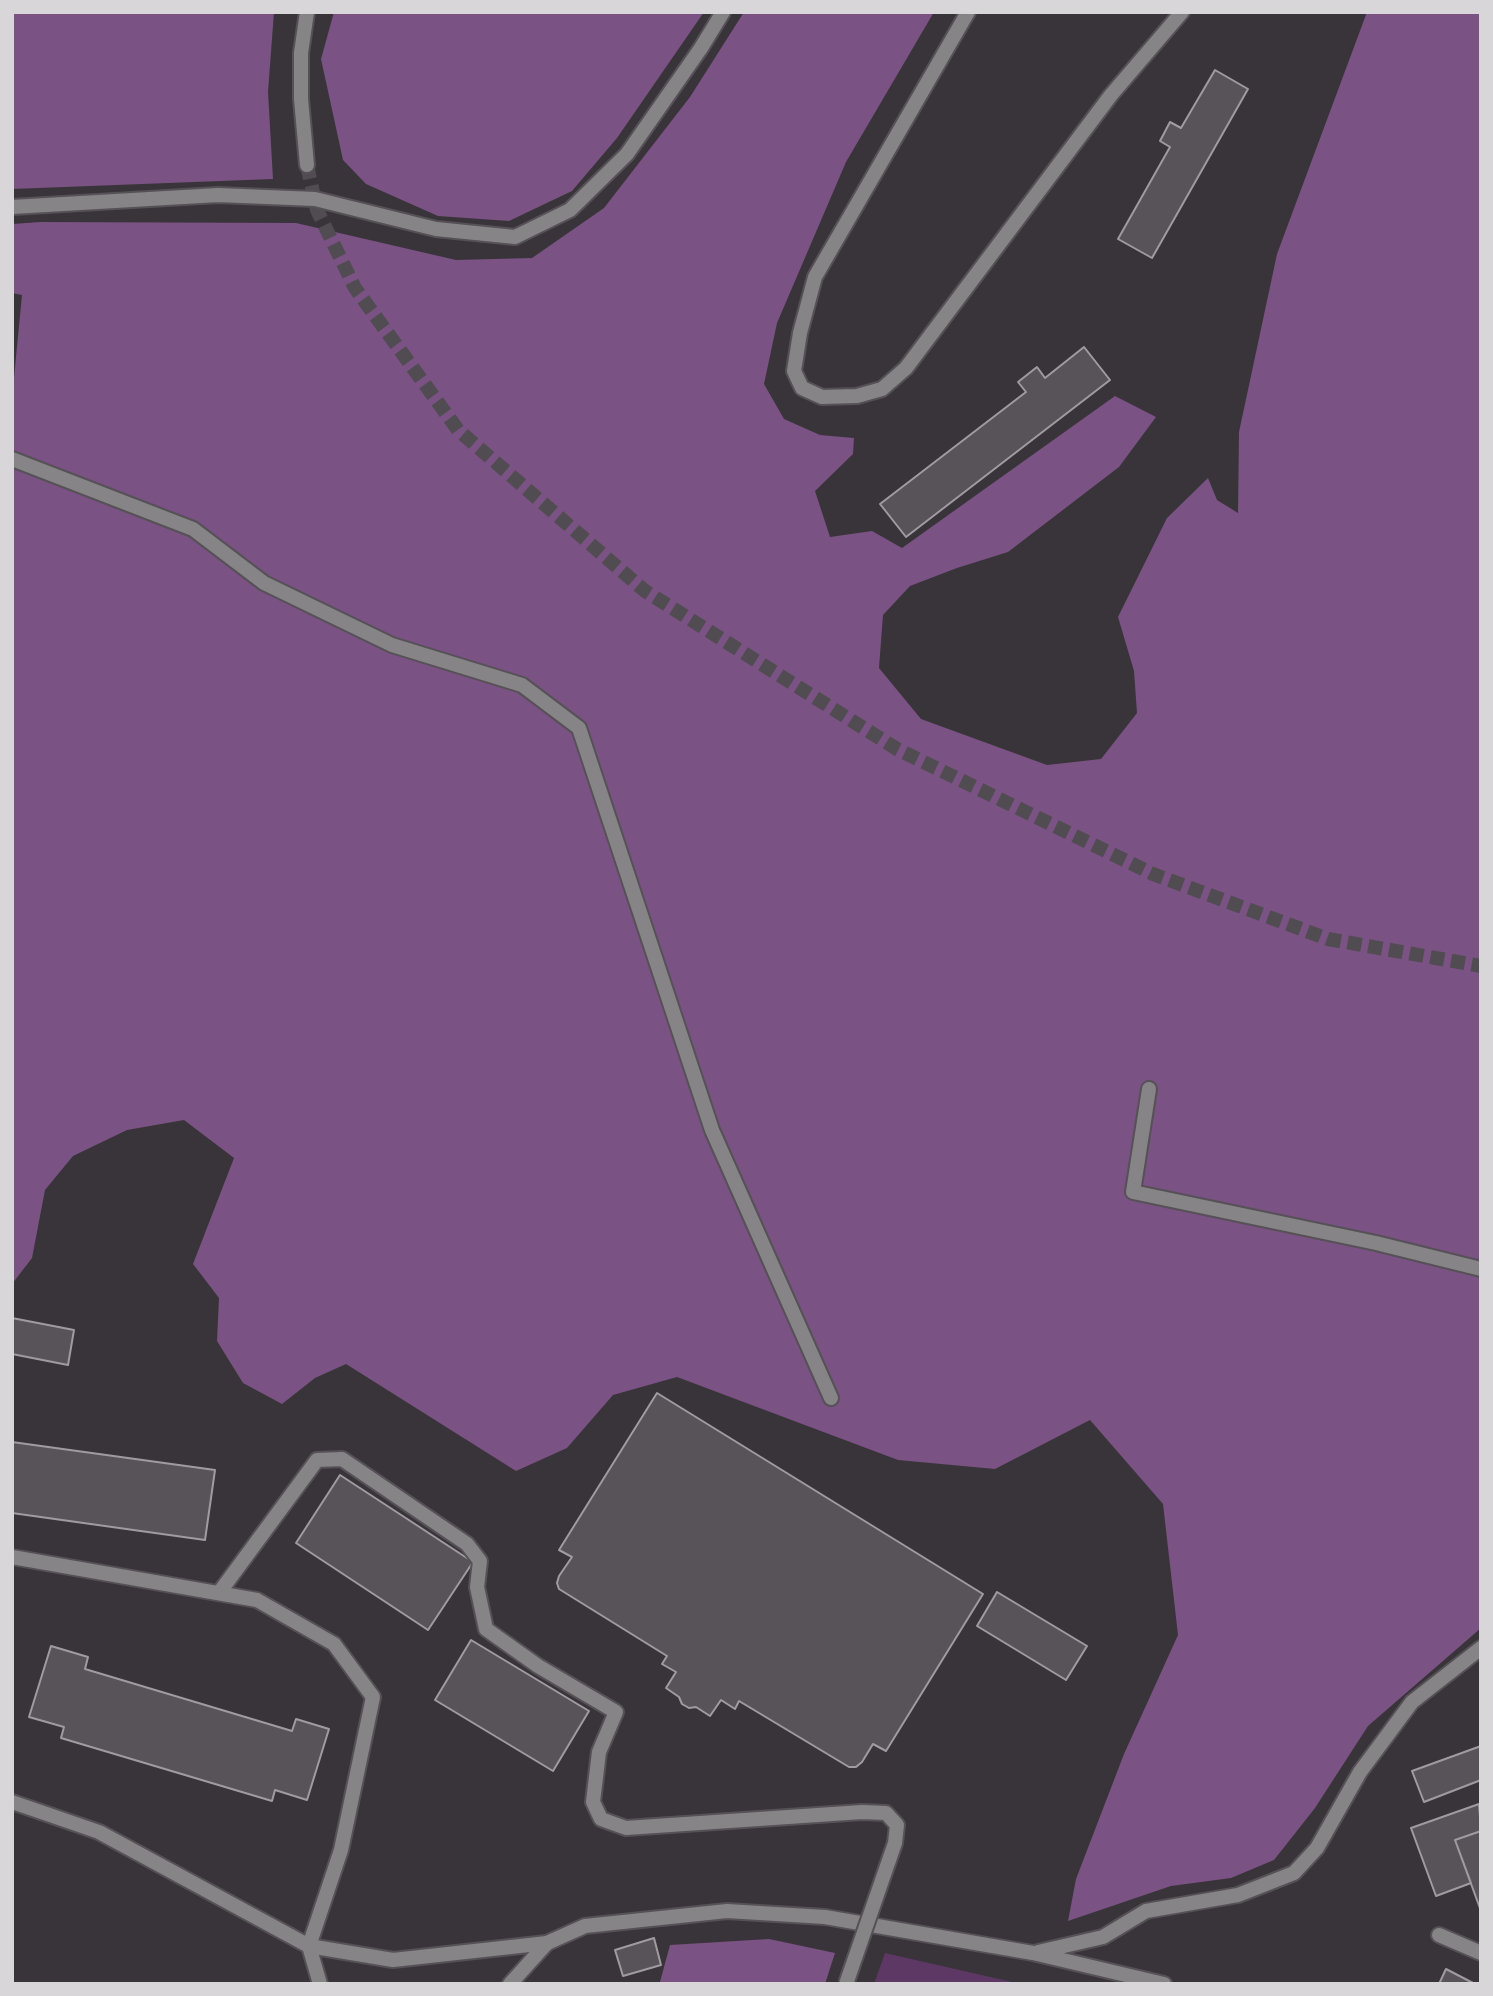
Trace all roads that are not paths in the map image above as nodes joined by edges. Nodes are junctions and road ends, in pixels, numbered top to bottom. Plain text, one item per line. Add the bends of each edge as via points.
1 (307, 12) edge
2 (723, 12) edge
3 (968, 12) edge
4 (1182, 12) edge
5 (307, 165) tunnel mouth
6 (12, 207) edge
7 (12, 460) edge
8 (1149, 1089) dead end
9 (1481, 1269) edge
10 (831, 1398) dead end
11 (12, 1557) edge
12 (219, 1593) junction
13 (1481, 1648) edge
14 (12, 1802) edge
15 (1439, 1935) dead end
16 (547, 1943) junction
17 (309, 1946) junction
18 (1033, 1953) junction
19 (1481, 1953) edge
20 (320, 1984) edge
21 (510, 1984) edge
22 (846, 1984) edge
23 (1164, 1984) edge

1 - 5 street via 300,99
2 - 6 street via 627,154 570,210 515,237 436,229 315,199 218,195
3 - 4 street via 815,277 794,371 802,388 822,397 882,390 906,368 1111,95
7 - 10 street via 193,529 264,583 392,645 522,685 579,728 712,1130
8 - 9 street via 1133,1192
11 - 12 street
12 - 17 street via 257,1600 334,1644 373,1697 341,1850
12 - 22 street, bridge via 317,1460 342,1459 467,1544 480,1561 477,1587 486,1629 616,1712 599,1752 593,1802 601,1819 626,1828 886,1812 897,1825 895,1843
13 - 18 street via 1412,1702 1360,1772 1317,1848 1294,1873 1238,1895 1146,1911 1102,1937
14 - 17 street via 99,1832
15 - 19 street
16 - 17 street via 393,1960
16 - 18 street via 585,1926 727,1911 825,1917
16 - 21 street
17 - 20 street
18 - 23 street

